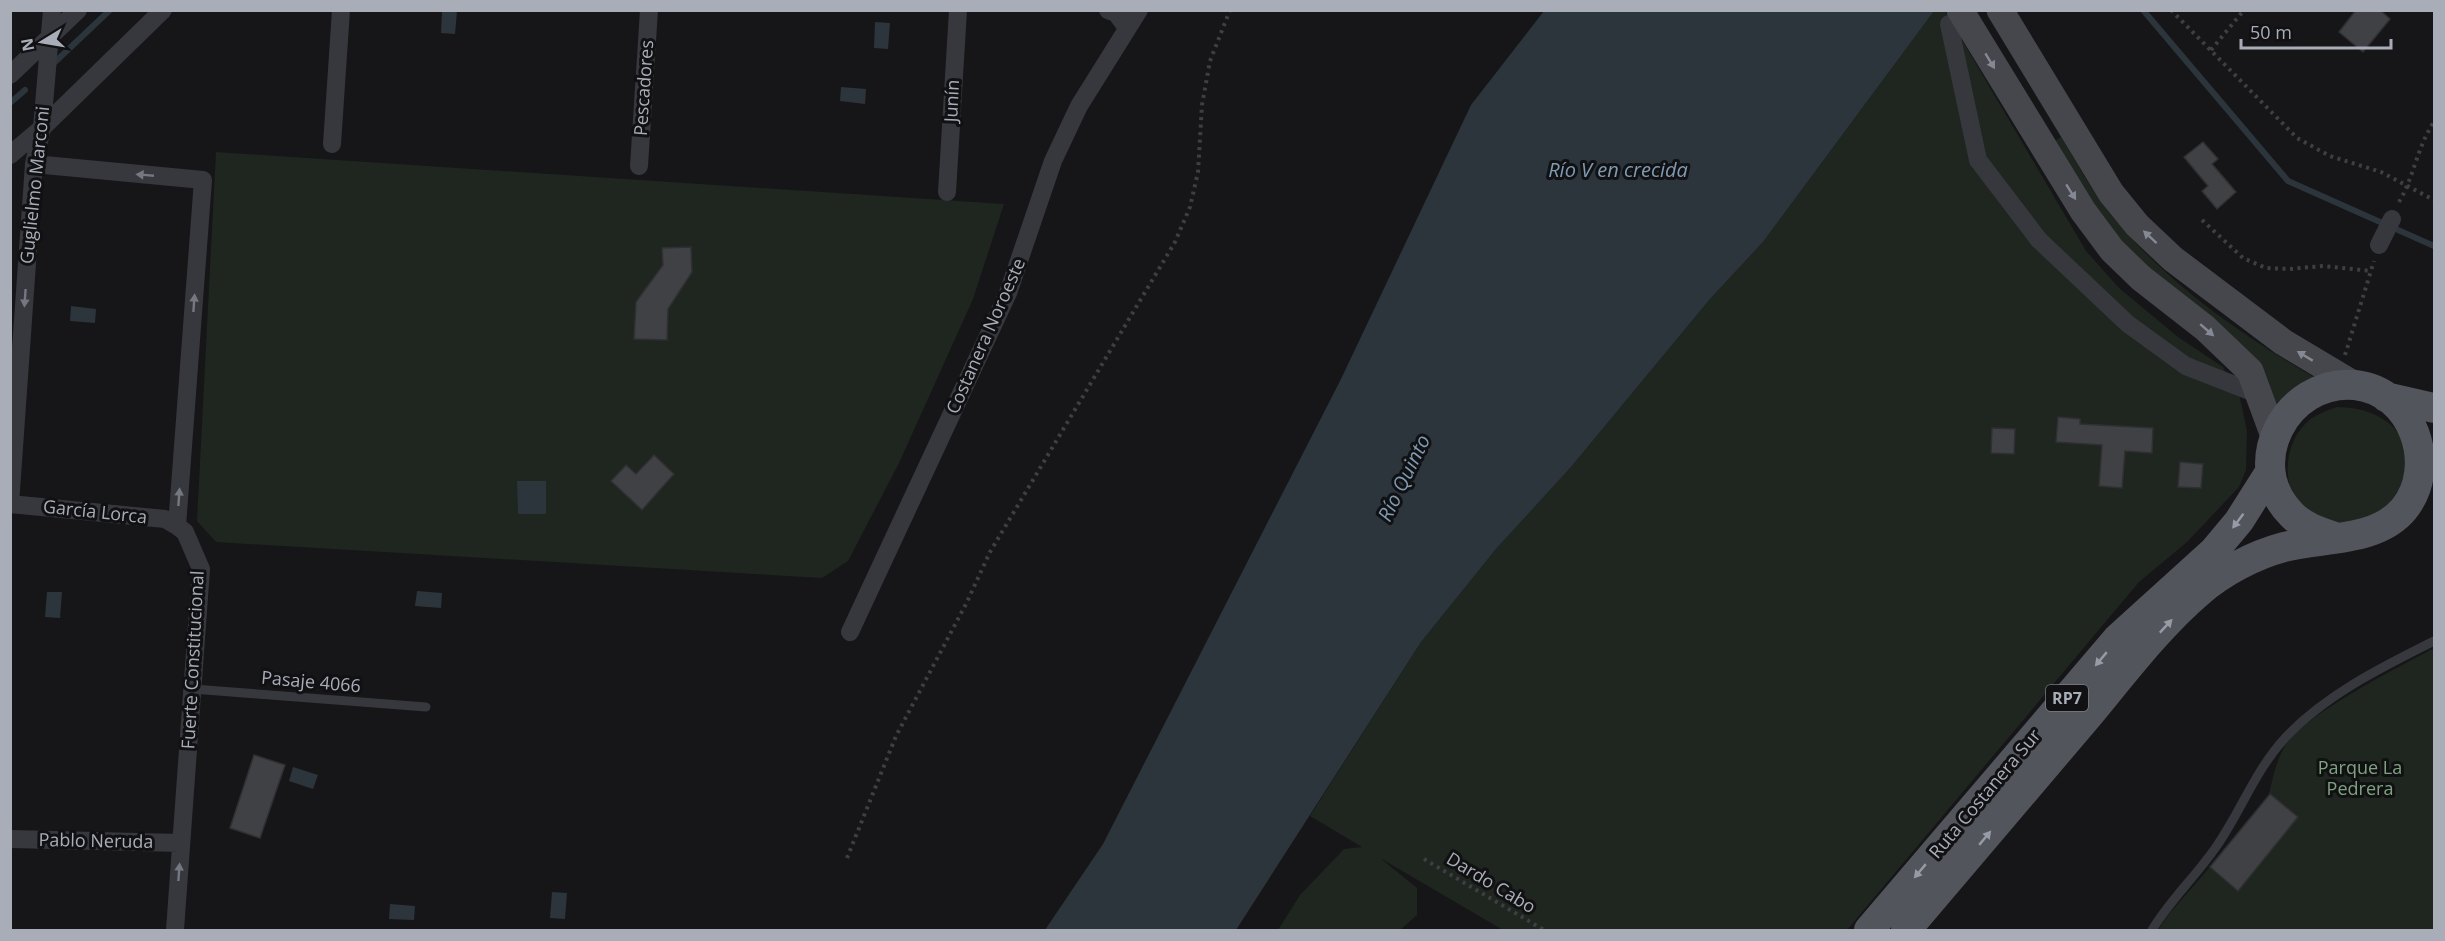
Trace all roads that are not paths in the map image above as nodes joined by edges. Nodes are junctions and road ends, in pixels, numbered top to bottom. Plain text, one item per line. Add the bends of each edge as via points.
1 (52, 10) edge
2 (78, 10) edge
3 (163, 10) edge
4 (341, 10) edge
5 (649, 10) edge
6 (958, 10) edge
7 (1108, 10) edge
8 (1139, 10) edge
9 (2000, 10) edge
10 (1954, 17) edge
11 (1127, 28) junction
12 (50, 38) junction
13 (10, 75) edge
14 (42, 128) junction
15 (332, 144) dead end
16 (10, 155) edge
17 (34, 164) junction
18 (639, 166) dead end
19 (947, 192) dead end
20 (2392, 219) road end
21 (2379, 245) road end
22 (2347, 380) junction
23 (2260, 395) junction
24 (2386, 397) junction
25 (2434, 408) edge
26 (2274, 436) junction
27 (2270, 472) junction
28 (2434, 490) edge
29 (10, 504) edge
30 (2404, 510) junction
31 (177, 526) junction
32 (2335, 537) junction
33 (850, 632) dead end
34 (2434, 641) edge
35 (193, 689) junction
36 (426, 707) dead end
37 (10, 839) edge
38 (182, 843) junction
39 (175, 930) edge
40 (1869, 930) edge
41 (1906, 930) edge
42 (2152, 930) edge

1 - 12 street, Guglielmo Marconi
2 - 12 street
3 - 14 street
4 - 15 street
5 - 18 street, Pescadores
6 - 19 street, Junín
7 - 11 street via 1116,13
8 - 11 street, Costanera Noroeste
22 -> 9 street via 2283,342 2137,225 2111,193
10 -> 23 street via 2112,250 2239,360 2250,371
10 - 23 street via 1978,160 2040,240 2127,324 2186,366
11 - 33 street, Costanera Noroeste via 1079,106 1053,161 1008,293
12 - 13 street
12 - 14 street, Guglielmo Marconi
14 - 16 street
14 - 17 street, Guglielmo Marconi
17 -> 29 street, Guglielmo Marconi
31 -> 17 street via 203,180
20 - 21 street
22 - 24 main road, Ruta Costanera Sur / RP7
22 - 26 main road, Ruta Costanera Sur / RP7 via 2305,396 2286,414
23 - 26 street
24 - 25 main road, Ruta Costanera Sur / RP7
24 - 30 main road, Ruta Costanera Sur / RP7 via 2405,414 2417,437 2421,462 2417,488
26 - 27 main road, Ruta Costanera Sur / RP7
27 - 32 main road, Ruta Costanera Sur / RP7 via 2278,496 2292,515 2312,529
27 -> 40 main road, Ruta Costanera Sur / RP7 via 2220,543 2118,638
28 - 30 main road, Ruta Costanera Sur / RP7
29 - 31 street, García Lorca via 165,519
30 - 32 main road, Ruta Costanera Sur / RP7 via 2385,526 2361,536
31 - 35 street, Fuerte Constitucional via 185,532 201,569
41 -> 32 main road, Ruta Costanera Sur / RP7 via 2123,674 2199,592 2245,562 2282,548
34 - 42 lane via 2350,687 2314,711 2283,739 2216,847
35 - 36 lane, Pasaje 4066
35 - 38 street, Fuerte Constitucional
37 - 38 street, Pablo Neruda
39 -> 38 street, Fuerte Constitucional

